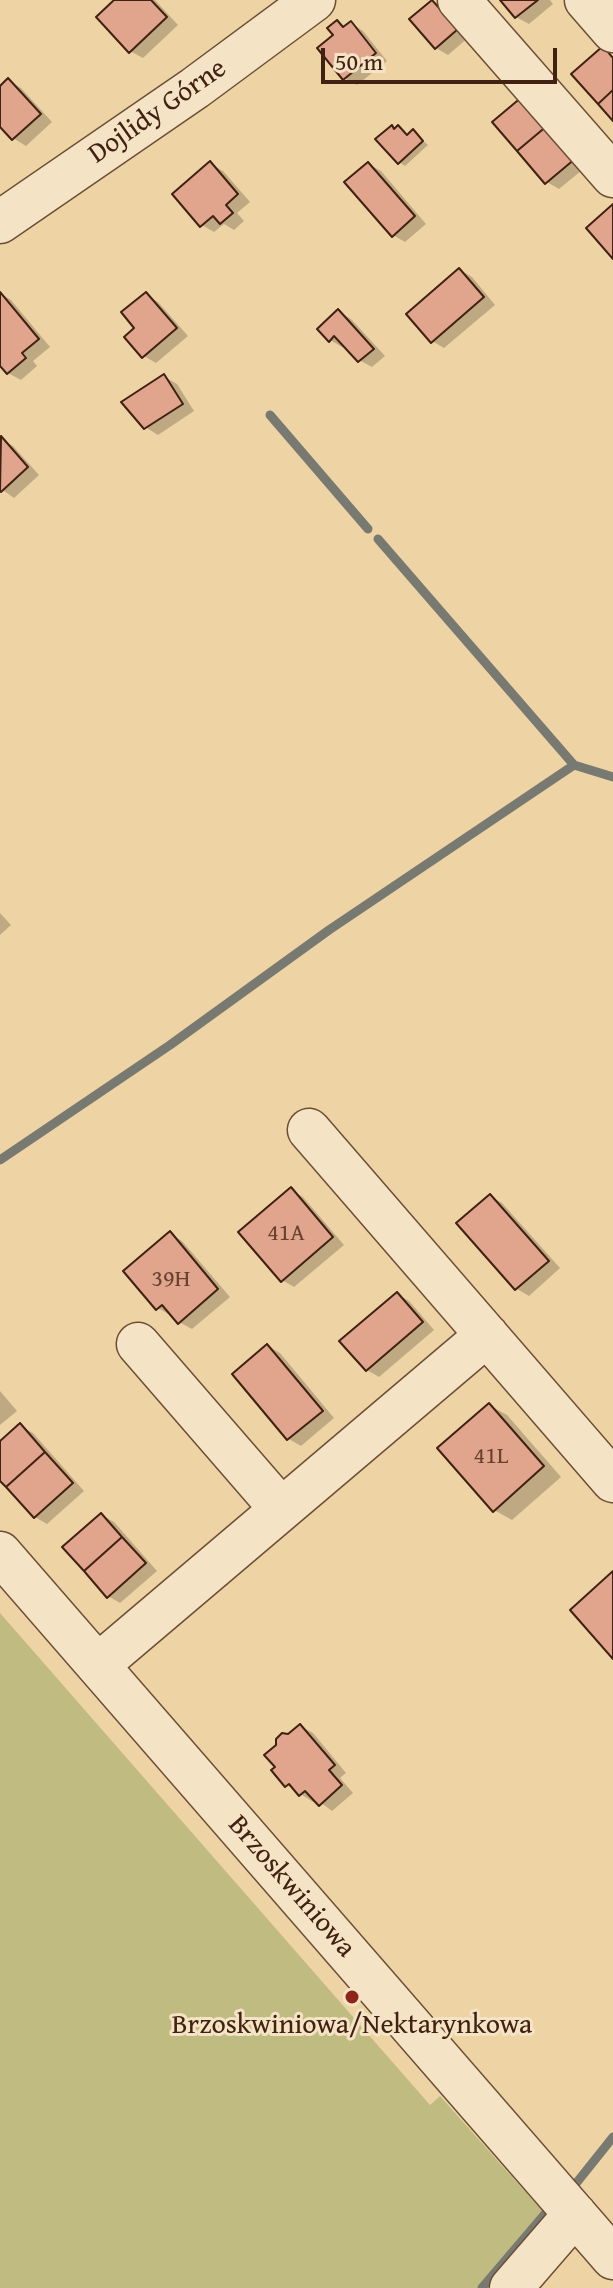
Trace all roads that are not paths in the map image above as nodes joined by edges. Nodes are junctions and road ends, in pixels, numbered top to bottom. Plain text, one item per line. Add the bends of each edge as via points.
1 (314, 0) edge
2 (459, 0) edge
3 (586, 0) edge
4 (613, 31) edge
5 (613, 176) edge
6 (0, 222) edge
7 (309, 1130) dead end
8 (487, 1335) junction
9 (138, 1344) dead end
10 (613, 1481) edge
11 (281, 1509) junction
12 (0, 1553) edge
13 (98, 1665) junction
14 (575, 2214) junction
15 (613, 2258) edge
16 (511, 2288) edge

1 - 6 street, Dojlidy Górne
2 - 5 street
3 - 4 street
7 - 8 street
8 - 10 street
8 - 11 street
9 - 11 street
11 - 13 street
12 - 13 street, Brzoskwiniowa
13 - 14 street, Brzoskwiniowa
14 - 15 street, Brzoskwiniowa
14 - 16 street

